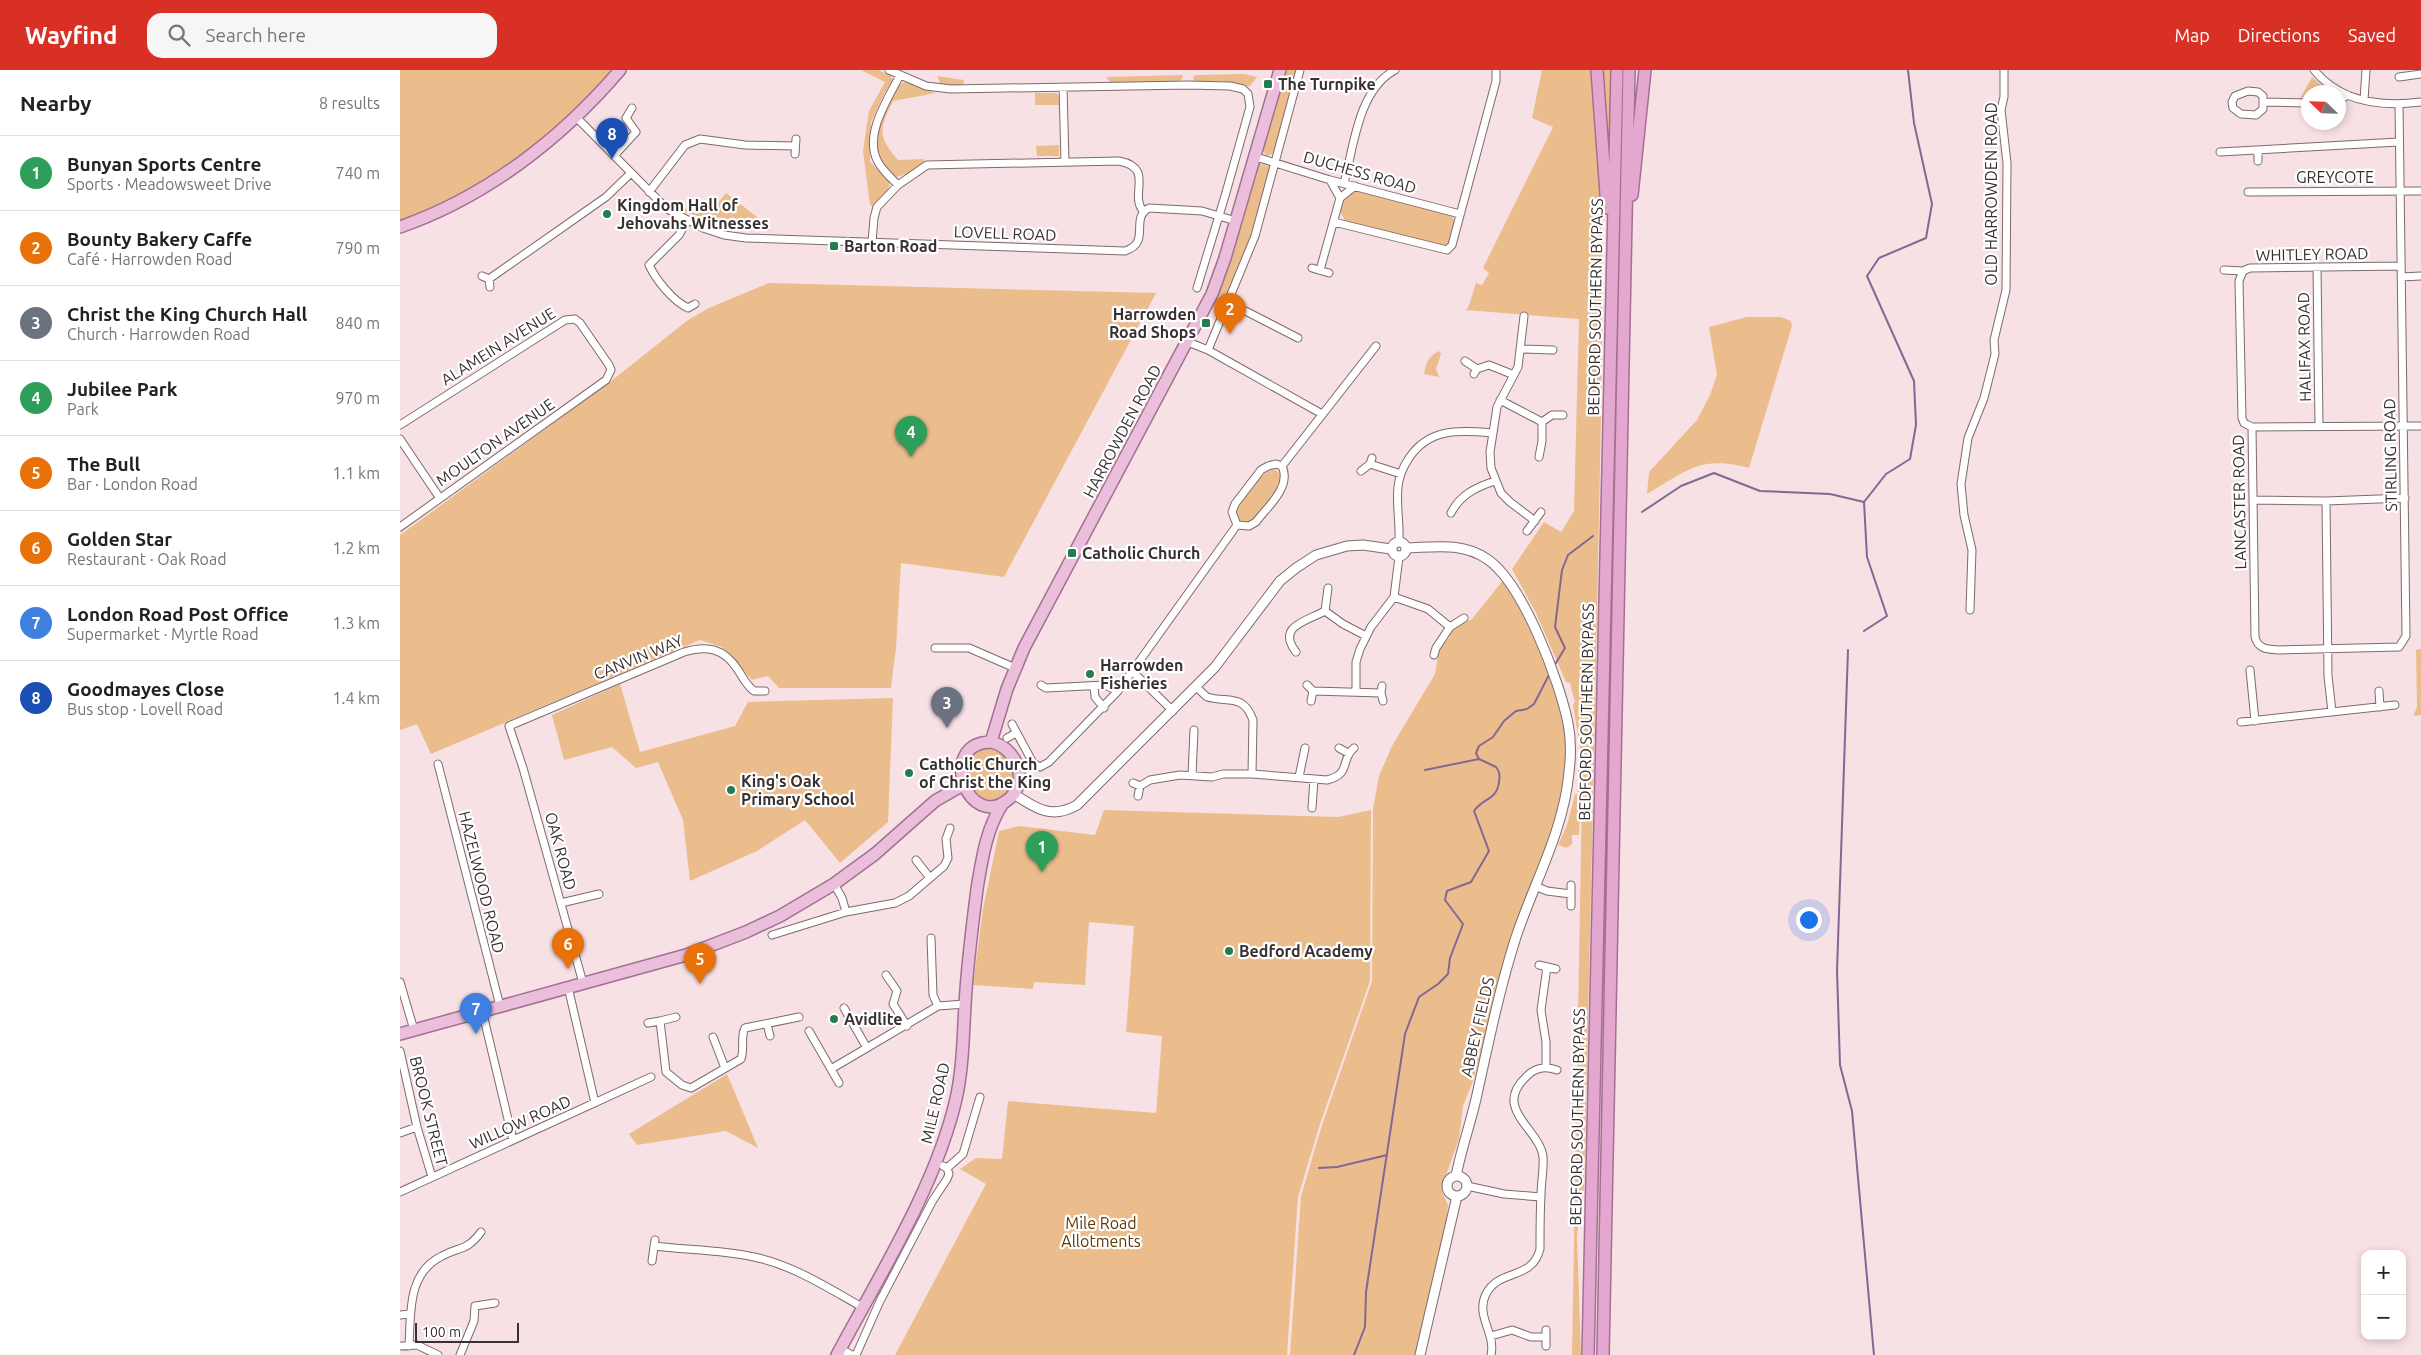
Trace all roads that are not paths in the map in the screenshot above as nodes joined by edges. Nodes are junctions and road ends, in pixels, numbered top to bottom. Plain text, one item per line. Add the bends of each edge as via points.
1 (620, 70) edge
2 (889, 70) edge
3 (1280, 70) edge
4 (1300, 70) edge
5 (1395, 70) edge
6 (1496, 70) edge
7 (1597, 70) edge
8 (1617, 70) edge
9 (1628, 70) edge
10 (1645, 70) edge
11 (2004, 70) edge
12 (2314, 70) edge
13 (2366, 70) edge
14 (2421, 74) edge
15 (900, 75) junction
16 (2399, 77) dead end
17 (1063, 87) junction
18 (2348, 95) joint
19 (2364, 100) junction
20 (2265, 102) junction
21 (2421, 102) edge
22 (2301, 103) edge
23 (2399, 104) junction
24 (632, 108) dead end
25 (576, 117) junction
26 (2399, 142) junction
27 (795, 146) dead end
28 (2258, 150) junction
29 (2220, 152) dead end
30 (614, 156) junction
31 (1253, 156) junction
32 (2258, 161) dead end
33 (1065, 162) junction
34 (1275, 162) junction
35 (631, 173) junction
36 (1330, 180) junction
37 (1344, 183) junction
38 (898, 185) junction
39 (1355, 186) junction
40 (2400, 191) junction
41 (2421, 191) edge
42 (649, 192) junction
43 (2248, 192) dead end
44 (1340, 198) junction
45 (1144, 211) junction
46 (1460, 214) junction
47 (1219, 216) junction
48 (1236, 220) junction
49 (687, 221) junction
50 (1334, 222) junction
51 (400, 227) edge
52 (872, 242) junction
53 (2401, 266) junction
54 (2317, 267) junction
55 (1312, 268) dead end
56 (1320, 270) junction
57 (2224, 270) dead end
58 (2243, 271) junction
59 (1329, 273) dead end
60 (1618, 273) junction
61 (2421, 276) edge
62 (2401, 277) junction
63 (490, 287) dead end
64 (1197, 288) dead end
65 (1228, 302) junction
66 (695, 304) dead end
67 (1524, 316) dead end
68 (1298, 338) dead end
69 (1188, 342) junction
70 (1376, 346) dead end
71 (1522, 348) junction
72 (1208, 350) junction
73 (1553, 350) dead end
74 (1465, 362) dead end
75 (1514, 375) junction
76 (606, 380) joint
77 (1500, 400) junction
78 (1322, 414) junction
79 (1563, 415) dead end
80 (1542, 422) junction
81 (400, 425) edge
82 (2319, 426) junction
83 (2404, 426) junction
84 (2421, 426) edge
85 (2252, 427) junction
86 (1492, 433) junction
87 (400, 440) edge
88 (1539, 457) dead end
89 (1282, 466) junction
90 (1361, 471) dead end
91 (1401, 474) junction
92 (1495, 480) junction
93 (440, 497) junction
94 (2405, 498) junction
95 (2254, 500) junction
96 (2326, 501) junction
97 (1541, 512) dead end
98 (1450, 513) dead end
99 (1535, 521) junction
100 (1237, 526) junction
101 (400, 527) edge
102 (1527, 531) dead end
103 (1399, 541) junction
104 (1407, 548) junction
105 (1391, 549) junction
106 (1399, 557) junction
107 (1328, 588) dead end
108 (1394, 597) junction
109 (1970, 610) dead end
110 (1325, 611) junction
111 (1464, 618) dead end
112 (1450, 627) junction
113 (1366, 636) junction
114 (935, 648) dead end
115 (2328, 649) junction
116 (1296, 652) dead end
117 (1434, 655) dead end
118 (1015, 668) junction
119 (2259, 669) dead end
120 (1133, 672) junction
121 (1041, 685) dead end
122 (1307, 685) dead end
123 (1094, 686) junction
124 (1196, 687) junction
125 (765, 691) dead end
126 (1118, 691) junction
127 (1313, 691) junction
128 (2379, 691) dead end
129 (1356, 692) junction
130 (1311, 701) dead end
131 (1383, 701) dead end
132 (2395, 705) dead end
133 (2380, 707) junction
134 (1104, 708) junction
135 (1173, 711) junction
136 (2332, 712) junction
137 (2255, 720) junction
138 (2241, 722) dead end
139 (1012, 724) dead end
140 (509, 726) joint
141 (1194, 730) dead end
142 (1016, 733) junction
143 (1007, 738) dead end
144 (991, 742) junction
145 (1305, 748) dead end
146 (1339, 748) dead end
147 (438, 764) dead end
148 (1252, 774) junction
149 (1192, 775) junction
150 (1299, 777) junction
151 (1314, 779) junction
152 (963, 785) junction
153 (1014, 794) junction
154 (1138, 796) dead end
155 (1003, 803) junction
156 (980, 804) junction
157 (1312, 808) dead end
158 (950, 828) dead end
159 (988, 835) junction
160 (916, 860) dead end
161 (930, 878) junction
162 (834, 884) junction
163 (1571, 885) dead end
164 (1535, 886) junction
165 (599, 894) dead end
166 (1571, 894) junction
167 (561, 903) junction
168 (1571, 906) dead end
169 (846, 912) junction
170 (772, 935) dead end
171 (931, 938) dead end
172 (1539, 965) dead end
173 (1547, 967) junction
174 (1556, 968) dead end
175 (886, 975) dead end
176 (400, 982) edge
177 (583, 983) junction
178 (568, 988) junction
179 (965, 1004) junction
180 (500, 1006) junction
181 (938, 1006) junction
182 (844, 1008) dead end
183 (482, 1010) junction
184 (799, 1017) dead end
185 (676, 1018) dead end
186 (660, 1021) junction
187 (648, 1023) dead end
188 (767, 1024) junction
189 (907, 1026) junction
190 (414, 1030) junction
191 (809, 1031) dead end
192 (400, 1034) edge
193 (770, 1036) dead end
194 (712, 1037) dead end
195 (867, 1048) junction
196 (400, 1051) edge
197 (1546, 1067) junction
198 (725, 1068) junction
199 (831, 1068) junction
200 (1557, 1070) dead end
201 (651, 1077) dead end
202 (839, 1083) dead end
203 (980, 1097) dead end
204 (595, 1103) junction
205 (417, 1127) junction
206 (400, 1133) edge
207 (513, 1140) junction
208 (936, 1163) junction
209 (947, 1168) junction
210 (1456, 1176) junction
211 (432, 1177) junction
212 (1467, 1186) junction
213 (400, 1192) edge
214 (1457, 1196) junction
215 (1541, 1196) junction
216 (481, 1232) dead end
217 (652, 1261) dead end
218 (495, 1302) dead end
219 (862, 1308) junction
220 (410, 1314) junction
221 (400, 1315) edge
222 (1491, 1336) junction
223 (400, 1346) edge
224 (409, 1346) junction
225 (1546, 1346) dead end
226 (838, 1352) edge
227 (438, 1355) edge
228 (460, 1355) edge
229 (852, 1355) edge
230 (856, 1355) edge
231 (1420, 1355) edge
232 (1491, 1355) edge
233 (1588, 1355) edge
234 (1603, 1355) edge

1 - 25 main road
2 - 15 street
3 - 31 main road, HARROWDEN ROAD
4 - 34 street
5 - 37 street via 1370,94
6 - 46 street via 1496,81
7 - 60 highway
8 - 60 highway, BEDFORD SOUTHERN BYPASS
9 - 60 highway, BEDFORD SOUTHERN BYPASS
10 - 60 highway
11 - 109 street, OLD HARROWDEN ROAD via 2001,110 2007,163 2006,290 1994,340 1995,354 1984,398 1968,438 1960,484 1972,550
12 - 18 street via 2328,85
13 - 19 street
14 - 16 street
15 - 17 street via 926,86 951,89
15 - 38 street via 874,133 875,156
17 - 33 street
17 - 47 street via 1230,86 1243,89 1248,94 1250,107
18 - 19 street
19 - 23 street
20 - 20 street via 2256,115 2238,113 2232,105 2235,96 2248,91 2258,92
20 - 22 street
21 - 23 street
23 - 26 street, STIRLING ROAD
24 - 30 street via 626,118 636,132
25 - 30 street, LOVELL ROAD
25 - 51 main road via 501,177 441,211
26 - 28 street
26 - 40 street, STIRLING ROAD
27 - 42 street via 745,145 710,139 691,141
28 - 29 street
28 - 32 street
30 - 35 street, LOVELL ROAD
31 - 34 street, DUCHESS ROAD
31 - 48 main road, HARROWDEN ROAD
33 - 38 street via 927,165
33 - 45 street via 1119,161 1135,166 1140,204
34 - 36 street, DUCHESS ROAD
34 - 65 street via 1255,236
35 - 42 street, LOVELL ROAD
35 - 63 street via 606,197 486,277
36 - 37 street, DUCHESS ROAD
36 - 44 street
37 - 39 street, DUCHESS ROAD
38 - 52 street via 877,207
39 - 44 street
39 - 46 street, DUCHESS ROAD
40 - 41 street, GREYCOTE
40 - 43 street, GREYCOTE
40 - 53 street, STIRLING ROAD
42 - 49 street, LOVELL ROAD via 666,209
44 - 50 street
45 - 47 street via 1159,208
45 - 52 street, LOVELL ROAD via 1140,218 1138,243 1125,251
46 - 50 street via 1452,245 1447,250
47 - 48 street
47 - 64 street
48 - 69 main road, HARROWDEN ROAD via 1212,294
49 - 52 street, LOVELL ROAD via 746,238
49 - 66 street via 679,235 649,265 681,305 688,308
50 - 56 street
53 - 54 street, WHITLEY ROAD
53 - 62 street, STIRLING ROAD
54 - 58 street, WHITLEY ROAD via 2250,268
54 - 82 street, HALIFAX ROAD
55 - 56 street
56 - 59 street
57 - 58 street, WHITLEY ROAD
58 - 85 street, LANCASTER ROAD via 2240,281 2242,418
60 - 233 highway, BEDFORD SOUTHERN BYPASS
60 - 234 highway, BEDFORD SOUTHERN BYPASS
61 - 62 street
62 - 83 street, STIRLING ROAD
65 - 68 street
65 - 72 street
67 - 71 street
69 - 72 street
69 - 118 main road, HARROWDEN ROAD
70 - 78 street
71 - 73 street
71 - 75 street
72 - 78 street
74 - 75 street via 1475,372 1489,365
75 - 77 street
76 - 81 street, ALAMEIN AVENUE via 611,370 609,365 580,323 569,318
76 - 93 street, MOULTON AVENUE
77 - 80 street
77 - 86 street
78 - 89 street
79 - 80 street via 1552,415
80 - 88 street
82 - 83 street
82 - 85 street
83 - 84 street
83 - 94 street, STIRLING ROAD
85 - 95 street, LANCASTER ROAD
86 - 91 street via 1454,432 1432,437 1414,450
86 - 92 street via 1491,460
87 - 93 street
89 - 100 street via 1285,472 1283,487 1256,522
89 - 100 street via 1276,464 1262,470 1235,504 1232,512
90 - 91 street via 1371,461
91 - 103 street via 1397,496
92 - 98 street via 1453,502
92 - 99 street via 1510,502
93 - 101 street, MOULTON AVENUE
94 - 96 street
94 - 115 street, STIRLING ROAD via 2406,636 2403,643 2393,648
95 - 96 street
95 - 115 street, LANCASTER ROAD via 2255,637 2259,646 2278,650
96 - 115 street
97 - 99 street
99 - 102 street
100 - 120 street
103 - 104 street
103 - 105 street
104 - 106 street
104 - 164 street, ABBEY FIELDS via 1443,546 1465,549 1486,558 1508,578 1544,651 1563,703 1570,747 1562,815
105 - 106 street
105 - 124 street via 1347,546 1316,555 1296,568 1280,581
106 - 108 street
107 - 110 street
108 - 112 street via 1428,609
108 - 113 street
110 - 113 street
110 - 116 street via 1298,623 1289,635 1287,643
111 - 112 street
112 - 117 street
113 - 129 street via 1356,662
114 - 118 street via 969,648
115 - 136 street
118 - 144 main road, HARROWDEN ROAD
119 - 137 street via 2248,670
120 - 126 street
120 - 135 street
121 - 123 street via 1046,688
122 - 127 street
123 - 126 street via 1105,685
123 - 134 street via 1095,697
124 - 135 street
124 - 148 street via 1207,697 1231,699 1250,713 1253,720
125 - 140 street, CANVIN WAY via 754,692 744,683 731,660 701,647
126 - 134 street
127 - 129 street
127 - 130 street
128 - 133 street
129 - 131 street via 1382,690
132 - 133 street
133 - 136 street
134 - 142 street via 1050,762 1040,767 1033,763
135 - 153 street via 1071,809 1044,812
136 - 137 street
137 - 138 street
139 - 142 street
140 - 167 street, OAK ROAD
141 - 149 street
142 - 143 street
144 - 152 main road via 977,746 965,757 961,767
144 - 153 main road via 1006,748 1016,761 1019,778
145 - 150 street
146 - 151 street via 1351,751 1343,772 1327,780
147 - 180 street, HAZELWOOD ROAD
148 - 149 street
148 - 150 street
149 - 154 street via 1136,785
150 - 151 street
151 - 157 street
152 - 156 main road
152 - 162 main road via 935,800 875,854
153 - 155 main road
155 - 156 main road
155 - 159 main road, MILE ROAD
156 - 159 main road, MILE ROAD
158 - 161 street via 946,839 948,858
159 - 179 main road, MILE ROAD via 975,904
160 - 161 street
161 - 169 street via 895,902
162 - 169 street
162 - 177 main road via 780,916 726,940 686,955
163 - 166 street
164 - 166 street
164 - 210 street, ABBEY FIELDS via 1505,976
165 - 167 street
166 - 168 street
167 - 177 street, OAK ROAD
169 - 170 street
171 - 181 street via 932,995
172 - 173 street
173 - 174 street
173 - 197 street via 1541,1010
175 - 189 street via 897,991 894,1004
176 - 190 street
177 - 178 main road
178 - 180 main road
178 - 204 street
179 - 181 street
179 - 208 main road, MILE ROAD via 958,1092
180 - 183 main road
181 - 189 street
182 - 195 street
183 - 190 main road
183 - 207 street
184 - 188 street
185 - 186 street
186 - 187 street
186 - 198 street via 666,1072 682,1085 691,1088
188 - 193 street
188 - 198 street via 746,1028 741,1059
189 - 195 street
190 - 192 main road
191 - 199 street
194 - 198 street
195 - 199 street
196 - 205 street, BROOK STREET
197 - 200 street
197 - 215 street via 1528,1075 1520,1084 1515,1098 1519,1118 1541,1149
199 - 202 street
201 - 204 street, WILLOW ROAD
203 - 209 street via 963,1154
204 - 207 street, WILLOW ROAD
205 - 206 street
205 - 211 street, BROOK STREET
207 - 211 street, WILLOW ROAD
208 - 209 street
208 - 219 main road, MILE ROAD
209 - 230 street via 948,1177 876,1308
210 - 212 street via 1465,1180
210 - 214 street via 1448,1180 1447,1189
211 - 213 street, WILLOW ROAD
212 - 214 street via 1464,1193
212 - 215 street via 1504,1194
214 - 231 street
215 - 222 street via 1540,1249 1535,1262 1524,1271 1497,1281 1483,1302 1484,1320
216 - 220 street via 472,1243 443,1255 421,1273 413,1290
217 - 219 street via 655,1243 765,1260 800,1273
218 - 228 street via 475,1306 474,1321
219 - 226 main road, MILE ROAD
220 - 221 street
220 - 224 street
222 - 225 street via 1512,1330 1532,1336 1546,1334
222 - 232 street
223 - 224 street
224 - 227 street via 417,1345
226 - 229 street

